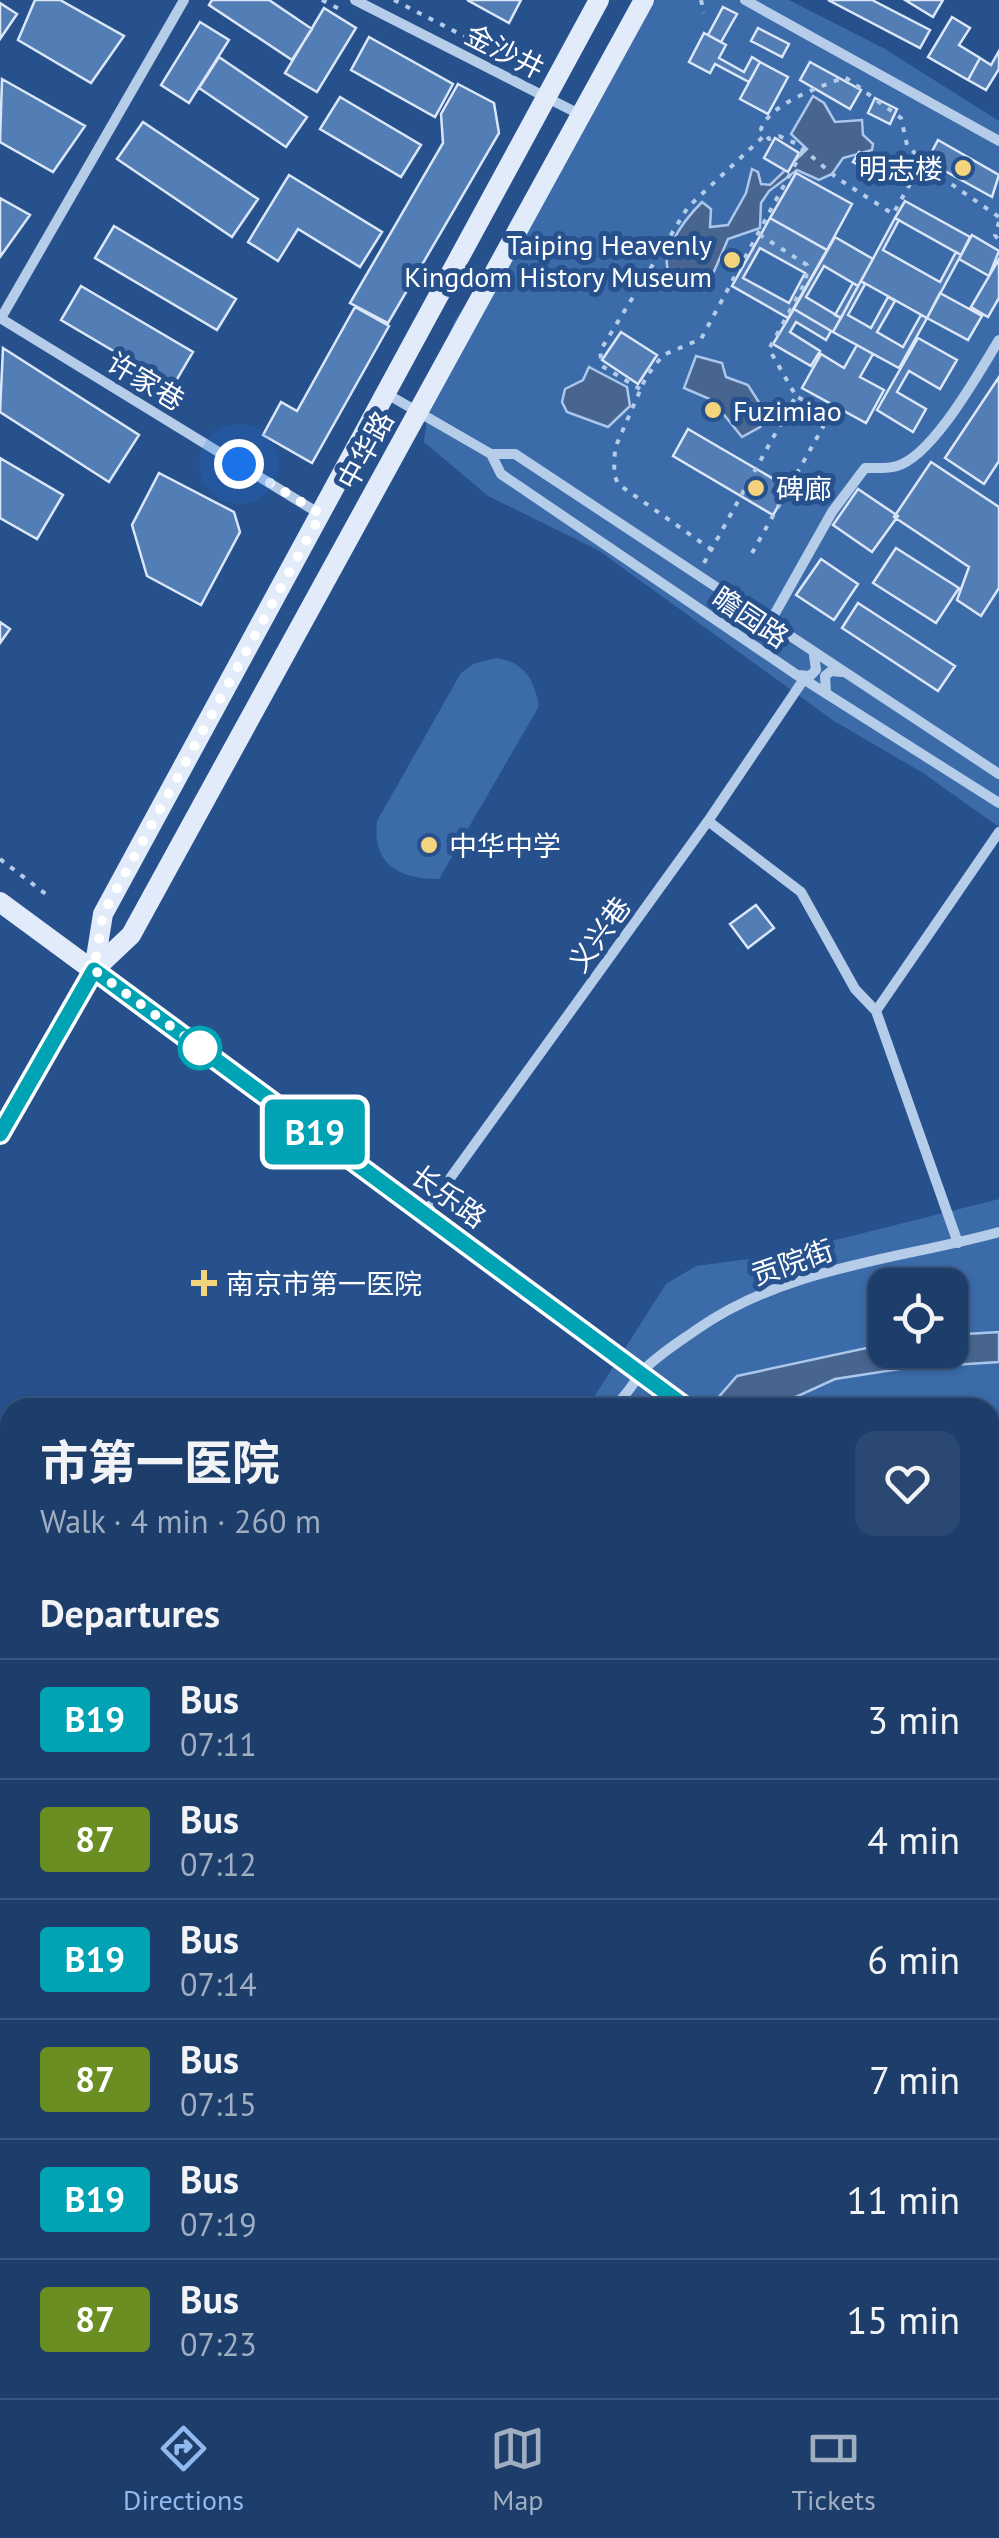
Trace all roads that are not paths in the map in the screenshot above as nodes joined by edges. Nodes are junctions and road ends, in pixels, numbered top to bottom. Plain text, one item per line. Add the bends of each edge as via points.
1 (184, 0) edge
2 (355, 0) edge
3 (599, 0) edge
4 (644, 0) edge
5 (744, 0) edge
6 (547, 98) junction
7 (580, 116) junction
8 (999, 142) edge
9 (0, 318) edge
10 (999, 340) edge
11 (387, 394) junction
12 (491, 454) junction
13 (321, 514) junction
14 (769, 624) junction
15 (812, 652) junction
16 (843, 672) junction
17 (801, 677) junction
18 (828, 694) junction
19 (999, 774) edge
20 (999, 803) edge
21 (708, 821) junction
22 (999, 832) edge
23 (0, 902) edge
24 (94, 970) junction
25 (876, 1011) junction
26 (0, 1134) edge
27 (425, 1212) junction
28 (999, 1232) edge
29 (958, 1243) junction
30 (642, 1372) junction
31 (625, 1398) edge
32 (675, 1398) edge

1 - 9 street
2 - 6 street, 金沙井
3 - 6 main road, 中华路
4 - 7 main road, 中华路
5 - 8 street
6 - 7 street, 金沙井
6 - 11 main road, 中华路
7 - 24 main road, 中华路 via 131,935
9 - 13 street, 许家巷
10 - 14 street via 923,448 899,466 866,468 832,512
11 - 12 street, 瞻园路
11 - 13 main road, 中华路
12 - 14 street, 瞻园路 via 515,454
12 - 17 street, 瞻园路 via 500,474
13 - 24 main road, 中华路 via 103,914
14 - 15 street, 瞻园路
15 - 16 street, 瞻园路
15 - 17 street, 义兴巷 via 816,670
16 - 18 street via 825,676
16 - 19 street, 瞻园路
17 - 18 street, 瞻园路
17 - 21 street, 义兴巷
18 - 20 street, 瞻园路
21 - 25 street via 801,892 855,990
21 - 27 street, 义兴巷
22 - 25 street
23 - 24 main road, 长乐路
24 - 26 main road, 中华路
24 - 27 main road, 长乐路
25 - 29 street
27 - 30 main road, 长乐路
28 - 29 street, 贡院街
29 - 30 street, 贡院街 via 820,1272 751,1298
30 - 31 street, 贡院街
30 - 32 main road, 长乐路

